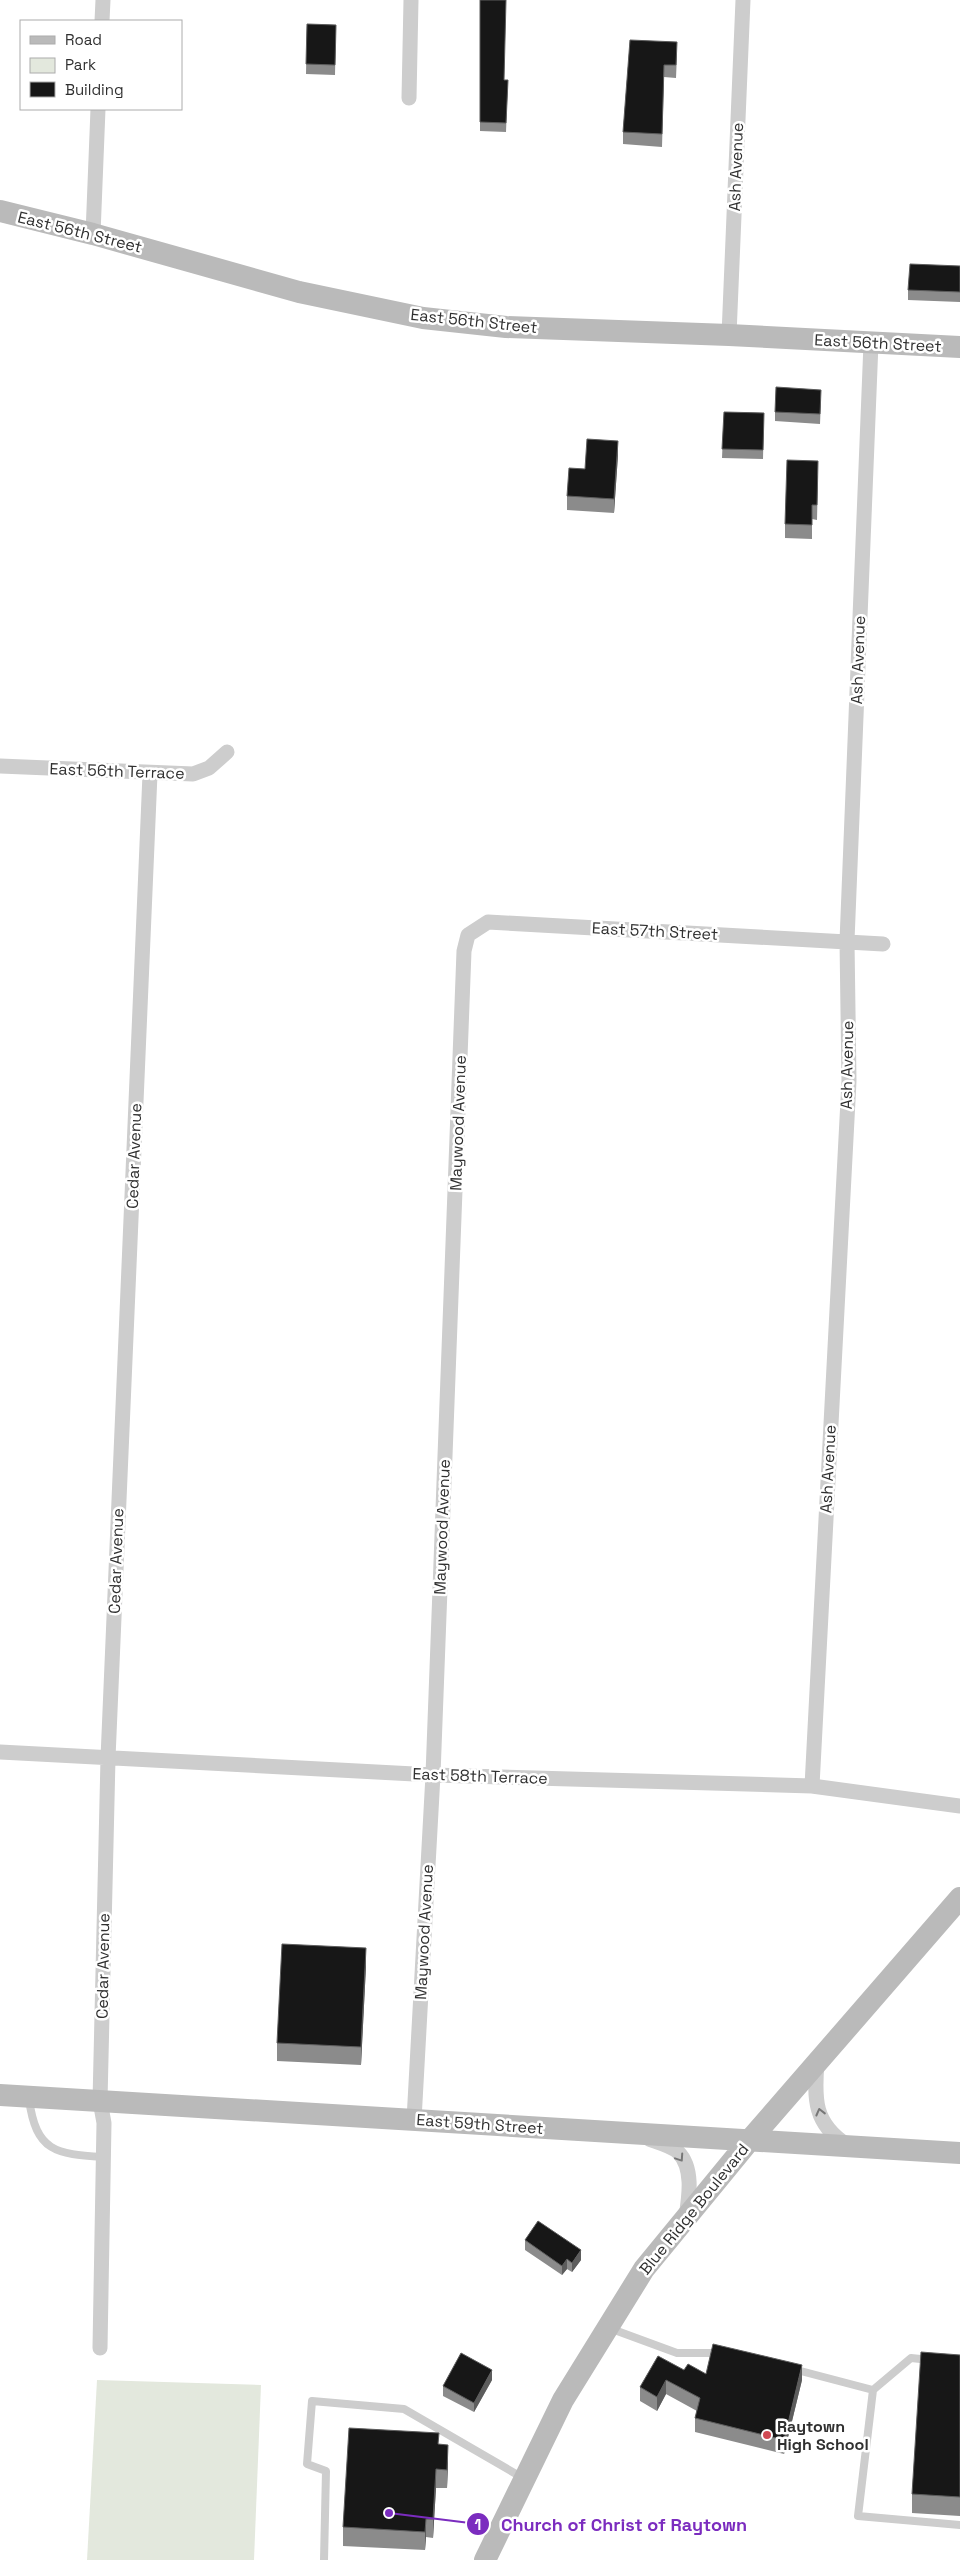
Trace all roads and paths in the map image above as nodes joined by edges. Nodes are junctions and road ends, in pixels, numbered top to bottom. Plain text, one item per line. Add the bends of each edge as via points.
1 (103, 0) edge
2 (411, 0) edge
3 (744, 0) edge
4 (102, 20) edge
5 (409, 98) dead end
6 (98, 110) edge
7 (0, 212) edge
8 (93, 234) junction
9 (730, 334) junction
10 (872, 343) junction
11 (960, 347) edge
12 (227, 752) dead end
13 (0, 766) edge
14 (150, 774) junction
15 (468, 935) joint
16 (847, 941) junction
17 (883, 944) dead end
18 (0, 1752) edge
19 (108, 1758) junction
20 (433, 1775) junction
21 (812, 1786) junction
22 (960, 1806) edge
23 (960, 1898) edge
24 (816, 2063) junction
25 (0, 2095) edge
26 (29, 2097) junction
27 (100, 2101) junction
28 (414, 2120) junction
29 (639, 2134) junction
30 (749, 2141) junction
31 (850, 2147) junction
32 (960, 2153) edge
33 (103, 2157) junction
34 (686, 2219) junction
35 (608, 2328) junction
36 (100, 2348) dead end
37 (727, 2354) edge
38 (940, 2360) edge
39 (789, 2368) edge
40 (872, 2390) junction
41 (524, 2479) junction
42 (960, 2524) edge
43 (324, 2560) edge
44 (486, 2560) edge

1 - 4 street
2 - 5 street
3 - 9 street, Ash Avenue
6 - 8 street
7 - 8 street, East 56th Street
8 - 9 street, East 56th Street via 299,292 423,318 506,327
9 - 10 street, East 56th Street
10 - 11 street, East 56th Street
10 - 16 street, Ash Avenue
12 - 14 street, East 56th Terrace via 209,768 193,774
13 - 14 street, East 56th Terrace
14 - 19 street, Cedar Avenue
15 - 16 street, East 57th Street via 488,922
15 - 20 street, Maywood Avenue via 464,951
16 - 17 street, East 57th Street
16 - 21 street, Ash Avenue via 849,1081
18 - 19 street, East 58th Terrace
19 - 20 street, East 58th Terrace
19 - 27 street, Cedar Avenue
20 - 21 street, East 58th Terrace
20 - 28 street, Maywood Avenue
21 - 22 street, East 58th Terrace
23 - 24 street, Blue Ridge Boulevard
24 - 30 street, Blue Ridge Boulevard
31 -> 24 street via 832,2135 820,2117 815,2087
25 - 26 street, East 59th Street
26 - 27 street, East 59th Street
26 - 33 lane via 32,2119 47,2146 68,2155
27 - 28 street, East 59th Street
27 - 33 street, Cedar Avenue via 104,2123
28 - 29 street, East 59th Street
29 - 30 street, East 59th Street
29 -> 34 street via 678,2152 688,2171
30 - 31 street, East 59th Street
30 - 34 street, Blue Ridge Boulevard
31 - 32 street, East 59th Street
33 - 36 street, Cedar Avenue
34 - 35 street, Blue Ridge Boulevard via 644,2269
35 - 37 lane via 677,2353
35 - 41 street, Blue Ridge Boulevard via 563,2400
38 - 40 lane via 911,2358
39 - 40 lane
40 - 42 lane via 858,2516
41 - 43 lane via 404,2409 312,2401 307,2464 326,2471
41 - 44 street, Blue Ridge Boulevard

